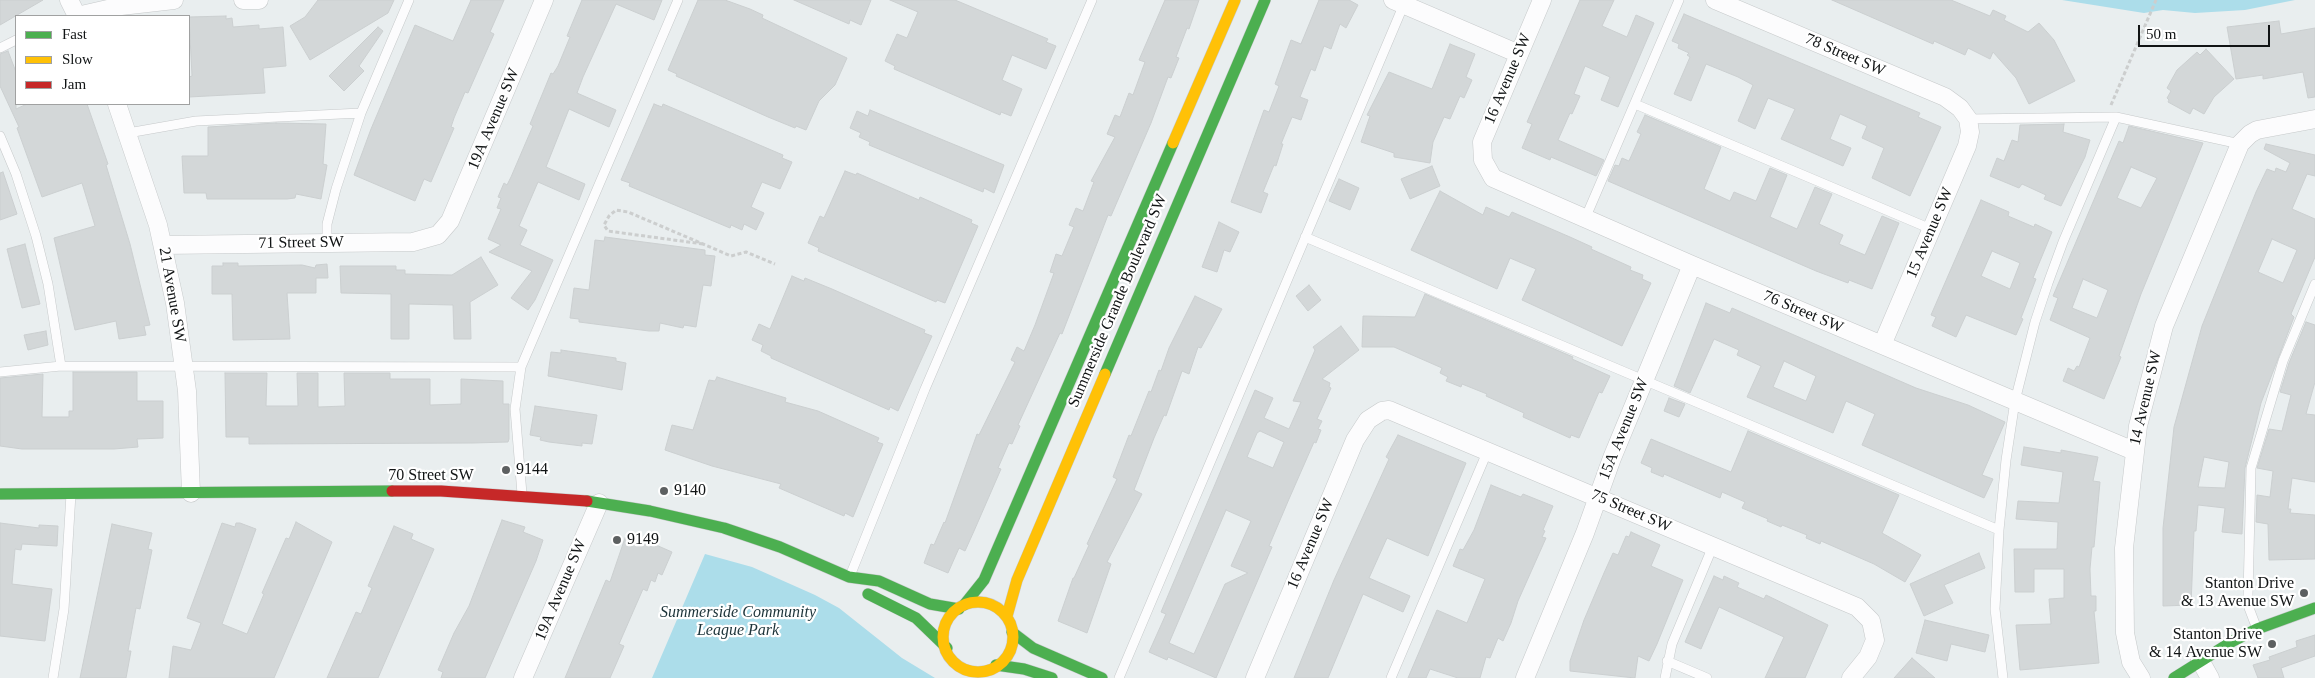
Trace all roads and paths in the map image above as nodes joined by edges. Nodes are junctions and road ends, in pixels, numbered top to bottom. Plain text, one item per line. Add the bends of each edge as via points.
1 (69, 0) edge
2 (174, 0) edge
3 (243, 0) edge
4 (259, 0) edge
5 (410, 0) edge
6 (544, 0) edge
7 (678, 0) edge
8 (1092, 0) edge
9 (1235, 0) edge
10 (1265, 0) edge
11 (1542, 0) edge
12 (1679, 0) edge
13 (1715, 0) edge
14 (2156, 0) edge
15 (152, 1) edge
16 (1401, 1) edge
17 (76, 15) edge
18 (81, 15) edge
19 (15, 40) edge
20 (0, 48) edge
21 (1519, 54) junction
22 (1635, 104) junction
23 (117, 105) edge
24 (361, 113) junction
25 (2116, 117) junction
26 (1968, 118) junction
27 (2106, 118) junction
28 (2315, 119) edge
29 (128, 132) junction
30 (0, 136) edge
31 (2245, 139) junction
32 (1482, 160) joint
33 (1585, 219) junction
34 (1932, 229) junction
35 (438, 235) joint
36 (1305, 237) junction
37 (327, 243) junction
38 (703, 244) junction
39 (163, 245) junction
40 (775, 264) dead end
41 (1692, 265) junction
42 (2315, 284) edge
43 (1882, 345) junction
44 (61, 366) junction
45 (185, 366) junction
46 (521, 367) junction
47 (0, 372) edge
48 (1644, 379) junction
49 (2015, 400) junction
50 (1375, 415) joint
51 (1488, 450) junction
52 (2134, 451) junction
53 (191, 493) junction
54 (0, 494) edge
55 (71, 494) junction
56 (522, 494) junction
57 (1597, 497) junction
58 (599, 503) junction
59 (1999, 530) junction
60 (1713, 546) junction
61 (849, 577) junction
62 (962, 607) junction
63 (2311, 609) edge
64 (1007, 616) junction
65 (2315, 620) edge
66 (2257, 629) junction
67 (1012, 632) junction
68 (946, 648) junction
69 (2200, 660) junction
70 (1667, 661) junction
71 (996, 665) junction
72 (52, 678) edge
73 (523, 678) edge
74 (1052, 678) edge
75 (1102, 678) edge
76 (1119, 678) edge
77 (1255, 678) edge
78 (1391, 678) edge
79 (1525, 678) edge
80 (1664, 678) edge
81 (1707, 678) edge
82 (1851, 678) edge
83 (2003, 678) edge
84 (2141, 678) edge
85 (2174, 678) edge
86 (2210, 678) edge

1 - 17 street
2 - 15 street
3 - 4 street
5 - 24 lane
6 - 35 street, 19A Avenue SW via 450,220
7 - 46 lane
8 - 61 lane via 929,380
9 - 62 street, Summerside Grande Boulevard SW via 984,580
10 - 64 street, Summerside Grande Boulevard SW via 1017,580
11 - 21 street, 16 Avenue SW
12 - 22 lane
13 - 26 street, 78 Street SW via 1945,97
14 - 27 path
15 - 18 street
16 - 21 street
16 - 36 lane
19 - 20 lane
21 - 32 street, 16 Avenue SW via 1482,142
22 - 33 lane
22 - 34 lane
23 - 29 street, 21 Avenue SW
24 - 29 lane via 196,121
24 - 37 lane via 331,206
25 - 27 lane
25 - 31 lane
25 - 49 lane via 2048,283
26 - 27 lane
26 - 34 street, 15 Avenue SW via 1967,146
28 - 31 street via 2264,128
29 - 39 street, 21 Avenue SW
30 - 44 lane via 36,236 48,284
31 - 52 street, 14 Avenue SW via 2164,326 2143,400
32 - 33 street, 76 Street SW via 1500,183
33 - 41 street, 76 Street SW
34 - 43 street, 15 Avenue SW
35 - 37 street, 71 Street SW via 413,242
36 - 48 lane
36 - 76 lane
37 - 39 street, 71 Street SW
38 - 38 path via 628,212 616,210 604,225 608,231
38 - 40 path via 730,256 746,252
39 - 45 street, 21 Avenue SW
41 - 43 street, 76 Street SW
41 - 48 street, 15A Avenue SW
42 - 66 lane via 2283,361 2252,468 2248,596
43 - 49 street, 76 Street SW
44 - 45 lane
44 - 47 lane
45 - 46 lane
45 - 53 street, 21 Avenue SW
46 - 56 lane via 515,409
48 - 57 street, 15A Avenue SW
48 - 59 lane
49 - 52 street, 76 Street SW
49 - 59 lane
50 - 51 street, 75 Street SW via 1389,410 1399,412
50 - 77 street, 16 Avenue SW via 1362,426 1355,440
51 - 57 street, 75 Street SW
51 - 78 lane
52 - 84 street, 14 Avenue SW via 2123,590 2127,646 2131,662
53 - 55 street, 70 Street SW
53 - 56 street, 70 Street SW via 442,491
54 - 55 street, 70 Street SW
55 - 72 lane via 64,609
56 - 58 street, 70 Street SW
57 - 60 street, 75 Street SW
57 - 79 street, 15A Avenue SW
58 - 61 street, 70 Street SW via 739,532 780,546
58 - 73 street, 19A Avenue SW
59 - 83 lane via 1995,609
60 - 70 lane
60 - 82 street, 75 Street SW via 1857,607 1871,621 1873,648
61 - 62 street, 70 Street SW via 879,582 930,604
61 - 68 street, 70 Street SW via 870,596 916,618
62 - 64 street via 983,602 1000,609
62 - 68 street via 951,615 944,631
63 - 65 lane
63 - 66 street
64 - 67 street
66 - 69 street
67 - 71 street via 1011,648 1006,658
67 - 75 street via 1033,648
68 - 71 street via 955,663 971,671 990,670
69 - 85 street
69 - 86 street
70 - 80 lane
70 - 81 lane
71 - 74 street

